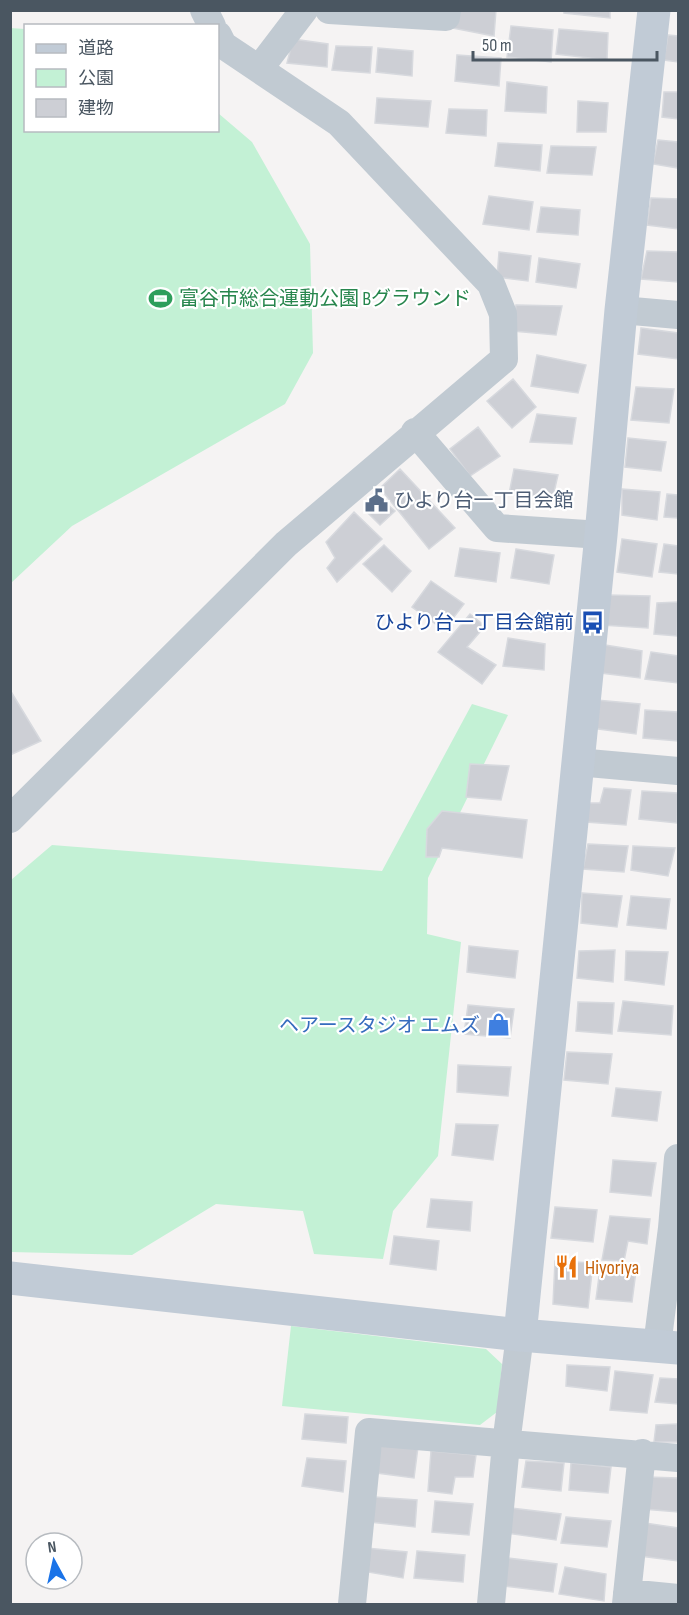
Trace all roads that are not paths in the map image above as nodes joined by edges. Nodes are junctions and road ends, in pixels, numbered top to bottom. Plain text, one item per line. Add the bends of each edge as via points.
1 (204, 10) edge
2 (304, 10) edge
3 (329, 10) edge
4 (447, 10) edge
5 (654, 10) edge
6 (211, 24) edge
7 (219, 37) edge
8 (259, 69) junction
9 (621, 310) junction
10 (678, 315) edge
11 (415, 432) junction
12 (601, 535) junction
13 (577, 762) junction
14 (678, 771) edge
15 (10, 819) edge
16 (678, 1158) edge
17 (675, 1229) edge
18 (10, 1278) edge
19 (520, 1335) junction
20 (668, 1347) edge
21 (506, 1444) junction
22 (642, 1453) junction
23 (678, 1458) edge
24 (678, 1598) edge
25 (627, 1599) edge
26 (352, 1605) edge
27 (490, 1605) edge

1 - 6 street
2 - 8 street
3 - 4 street via 446,17
5 - 9 street
7 - 8 street via 223,45
8 - 11 street via 339,123 491,284 503,314 504,359
9 - 10 street
9 - 12 street
11 - 12 street via 497,528
11 - 15 street via 286,544
12 - 13 street
13 - 14 street
13 - 19 street
16 - 17 street
17 - 20 street
18 - 19 street
19 - 20 street
19 - 21 street
21 - 22 street
21 - 26 street via 369,1432
21 - 27 street
22 - 23 street
22 - 25 street
24 - 25 street

